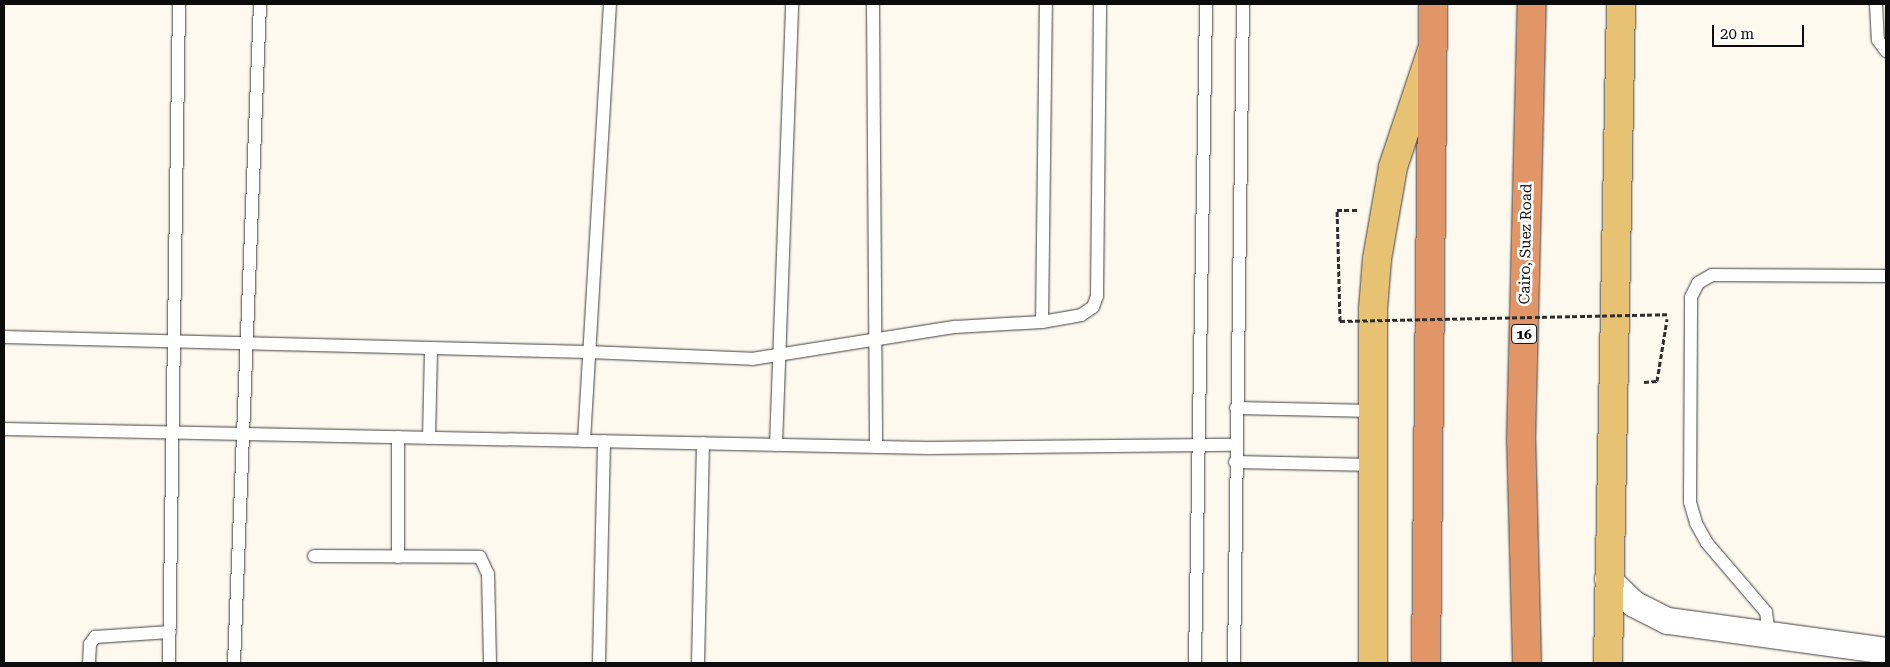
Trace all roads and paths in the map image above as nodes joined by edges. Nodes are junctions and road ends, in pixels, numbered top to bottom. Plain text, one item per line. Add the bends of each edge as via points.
1 (179, 4) edge
2 (260, 4) edge
3 (610, 4) edge
4 (792, 4) edge
5 (873, 4) edge
6 (1046, 4) edge
7 (1100, 4) edge
8 (1206, 4) edge
9 (1243, 4) edge
10 (1433, 4) edge
11 (1532, 4) edge
12 (1620, 4) edge
13 (1876, 4) edge
14 (1434, 47) junction
15 (1886, 51) edge
16 (1337, 210) dead end
17 (1886, 276) edge
18 (1042, 322) junction
19 (4, 337) edge
20 (874, 340) junction
21 (176, 342) junction
22 (248, 343) junction
23 (432, 348) junction
24 (588, 352) junction
25 (779, 356) junction
26 (1657, 381) dead end
27 (1236, 408) junction
28 (1373, 410) junction
29 (4, 429) edge
30 (172, 433) junction
31 (244, 434) junction
32 (398, 437) junction
33 (429, 438) junction
34 (584, 441) junction
35 (604, 441) junction
36 (703, 443) junction
37 (776, 445) junction
38 (1200, 445) junction
39 (1235, 445) junction
40 (876, 447) junction
41 (1235, 462) junction
42 (1374, 465) junction
43 (314, 556) dead end
44 (398, 557) junction
45 (1608, 579) junction
46 (170, 632) junction
47 (1770, 636) junction
48 (1886, 651) edge
49 (88, 663) edge
50 (170, 663) edge
51 (234, 663) edge
52 (490, 663) edge
53 (599, 663) edge
54 (698, 663) edge
55 (1195, 663) edge
56 (1234, 663) edge
57 (1373, 663) edge
58 (1426, 663) edge
59 (1527, 663) edge
60 (1608, 663) edge

1 - 21 lane
2 - 22 lane
3 - 24 lane
4 - 25 lane
5 - 20 lane
6 - 18 lane
7 - 18 lane via 1097,296 1093,308 1081,315
8 - 38 lane
9 - 27 lane
10 - 14 highway
11 - 59 highway, Cairo, Suez Road / 16 via 1521,441
12 - 45 main road
13 - 15 lane via 1878,40
14 - 28 main road via 1404,126 1385,209 1373,309
14 - 58 highway
16 - 26 path, bridge via 1340,321 1668,314
17 - 47 lane via 1712,275 1698,283 1691,297 1690,502 1696,523 1707,543 1766,612
18 - 20 lane via 955,327
19 - 21 lane
20 - 25 lane
20 - 40 lane
21 - 22 lane
21 - 30 lane
22 - 23 lane
22 - 31 lane
23 - 24 lane
23 - 33 lane
24 - 25 lane via 752,359
24 - 34 lane
25 - 37 lane
27 - 28 lane
27 - 39 lane
28 - 42 main road
29 - 30 lane
30 - 31 lane
30 - 46 lane
31 - 32 lane
31 - 51 lane
32 - 33 lane
32 - 44 lane
33 - 34 lane
34 - 35 lane
35 - 36 lane
35 - 53 lane
36 - 37 lane
36 - 54 lane
37 - 40 lane
38 - 39 lane
38 - 40 lane
38 - 55 lane
39 - 41 lane
41 - 42 lane
41 - 56 lane
42 - 57 main road
43 - 44 lane
44 - 52 lane via 475,556 484,560 488,574
45 - 47 street via 1634,604 1668,622
45 - 60 main road
46 - 49 lane via 95,637 90,644
46 - 50 lane
47 - 48 street

